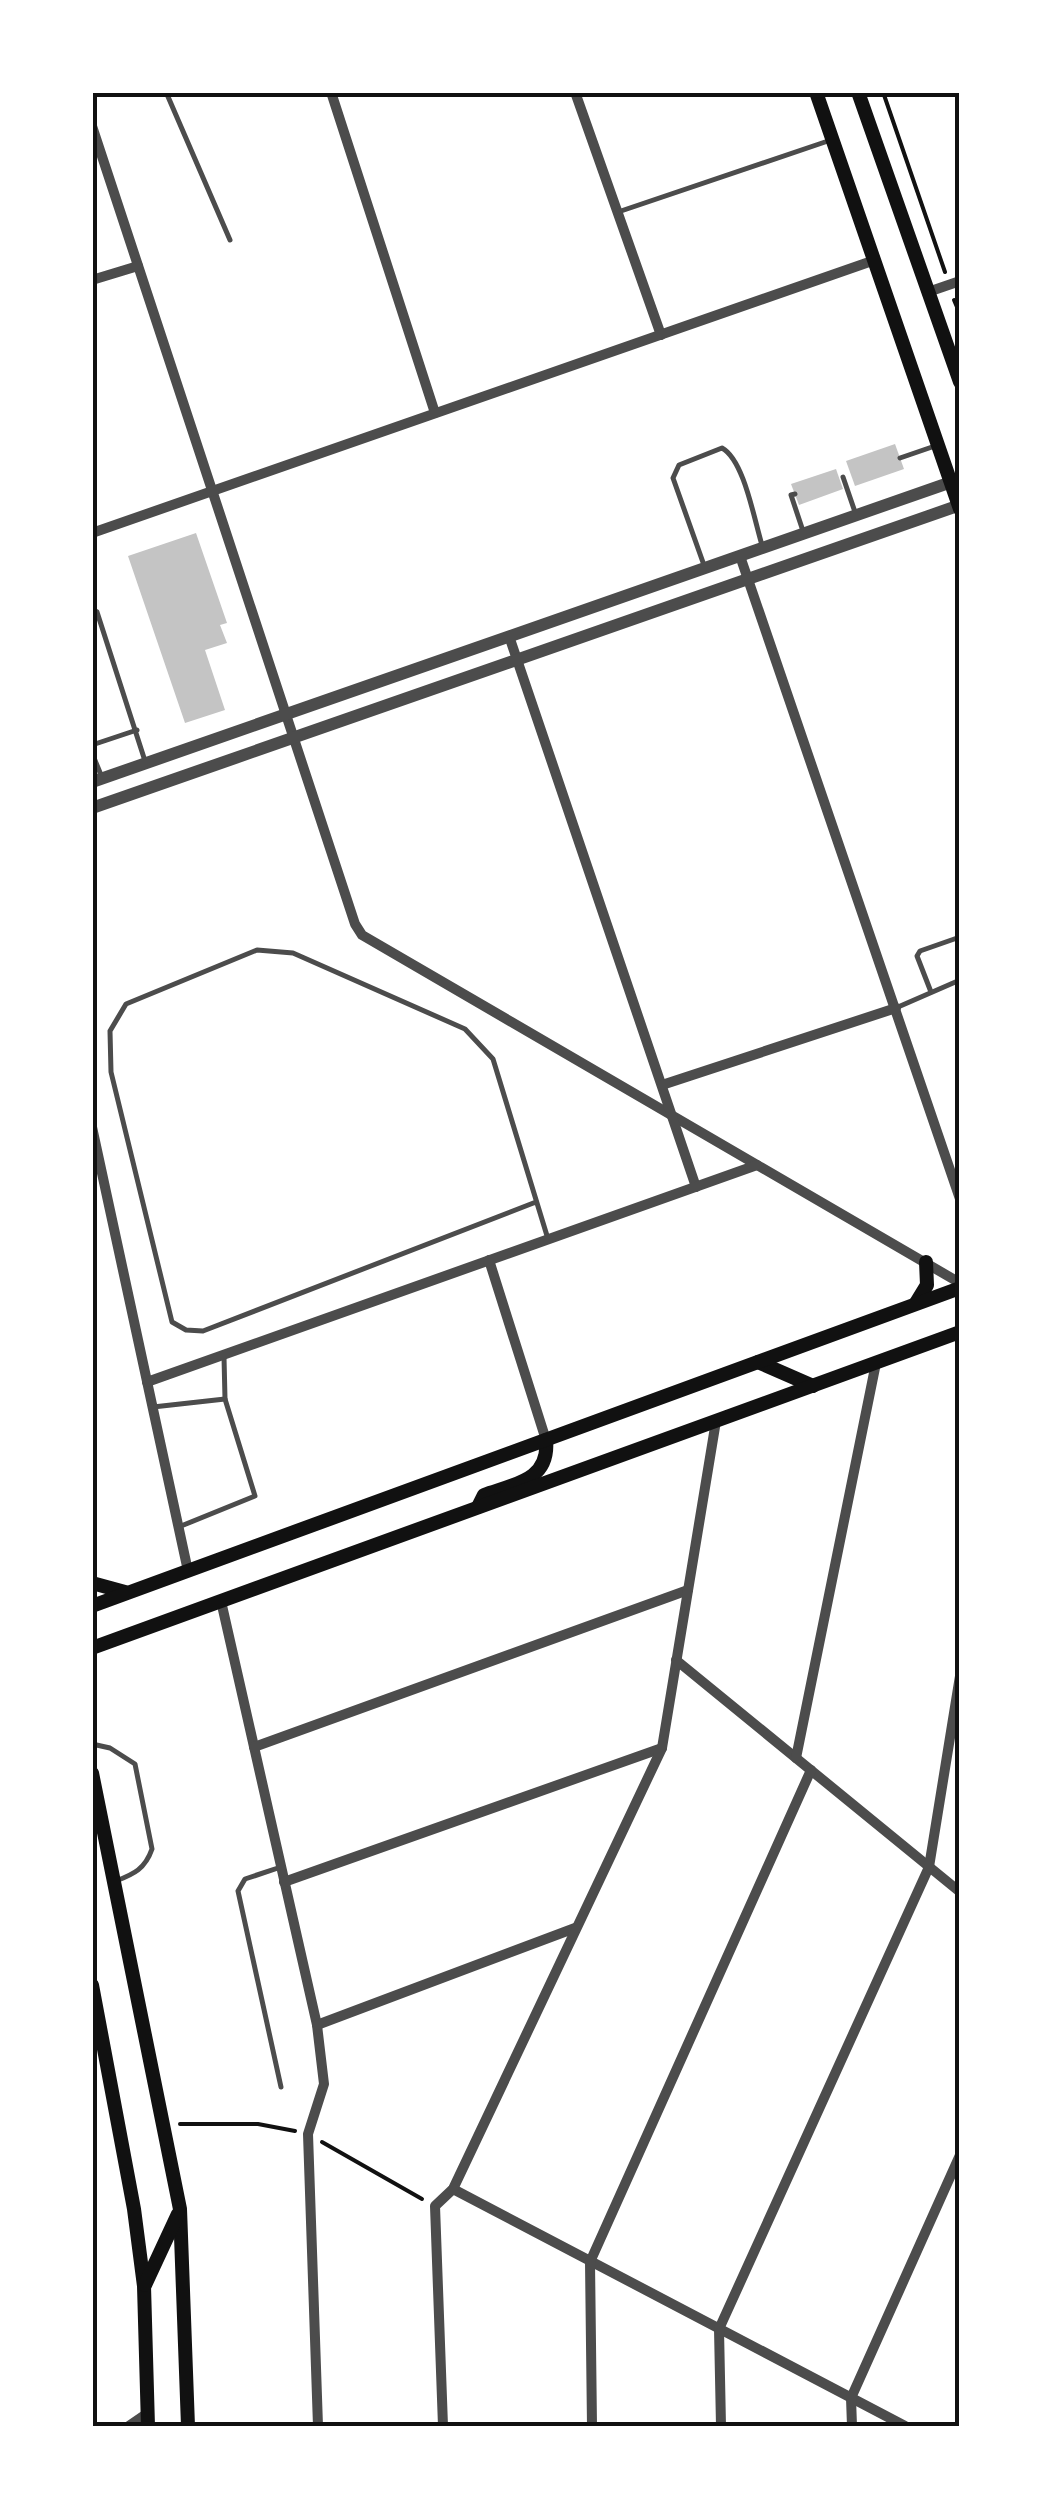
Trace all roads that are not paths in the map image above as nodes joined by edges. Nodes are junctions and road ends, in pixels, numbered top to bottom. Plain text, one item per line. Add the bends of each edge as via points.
1 (166, 92) edge
2 (331, 92) edge
3 (575, 92) edge
4 (816, 92) edge
5 (858, 92) edge
6 (92, 126) edge
7 (832, 139) junction
8 (618, 212) junction
9 (230, 240) dead end
10 (872, 261) junction
11 (138, 266) junction
12 (92, 280) edge
13 (954, 283) edge
14 (928, 292) junction
15 (661, 334) junction
16 (960, 382) edge
17 (436, 413) junction
18 (938, 445) junction
19 (900, 458) dead end
20 (845, 477) dead end
21 (955, 480) edge
22 (213, 491) junction
23 (794, 494) dead end
24 (959, 507) edge
25 (856, 515) junction
26 (92, 532) edge
27 (804, 533) junction
28 (762, 548) junction
29 (740, 556) junction
30 (704, 568) junction
31 (748, 579) junction
32 (92, 609) edge
33 (509, 636) junction
34 (517, 660) junction
35 (286, 714) junction
36 (137, 730) junction
37 (294, 738) junction
38 (92, 745) edge
39 (92, 754) edge
40 (145, 764) junction
41 (98, 780) edge
42 (92, 808) edge
43 (960, 937) edge
44 (960, 980) edge
45 (931, 992) junction
46 (896, 1008) junction
47 (662, 1085) junction
48 (671, 1113) junction
49 (92, 1127) edge
50 (756, 1165) junction
51 (696, 1187) junction
52 (960, 1199) edge
53 (536, 1202) junction
54 (548, 1239) junction
55 (489, 1260) junction
56 (926, 1262) junction
57 (960, 1285) edge
58 (916, 1304) junction
59 (960, 1332) edge
60 (224, 1354) junction
61 (758, 1362) junction
62 (876, 1363) junction
63 (147, 1382) junction
64 (813, 1386) junction
65 (224, 1398) junction
66 (152, 1407) junction
67 (716, 1421) junction
68 (546, 1440) junction
69 (478, 1508) junction
70 (178, 1528) junction
71 (188, 1571) junction
72 (92, 1583) edge
73 (688, 1590) junction
74 (130, 1592) junction
75 (221, 1601) junction
76 (92, 1606) edge
77 (92, 1648) edge
78 (676, 1660) junction
79 (960, 1676) edge
80 (92, 1744) edge
81 (254, 1747) junction
82 (662, 1748) junction
83 (796, 1758) junction
84 (811, 1770) junction
85 (92, 1773) edge
86 (281, 1867) junction
87 (930, 1867) junction
88 (114, 1882) junction
89 (284, 1882) junction
90 (960, 1892) edge
91 (575, 1928) junction
92 (92, 1984) edge
93 (317, 2025) junction
94 (281, 2086) dead end
95 (960, 2155) edge
96 (453, 2189) junction
97 (180, 2209) junction
98 (590, 2262) junction
99 (144, 2286) junction
100 (719, 2329) junction
101 (851, 2398) junction
102 (148, 2420) edge
103 (128, 2426) edge
104 (188, 2426) edge
105 (318, 2426) edge
106 (443, 2426) edge
107 (592, 2426) edge
108 (721, 2426) edge
109 (852, 2426) edge
110 (906, 2426) edge

1 - 9 lane
2 - 17 street
3 - 8 street
4 - 7 main road
5 - 14 main road
6 - 11 street
7 - 8 lane
7 - 10 main road
8 - 15 street
10 - 15 street
10 - 18 main road
11 - 12 street
11 - 22 street
13 - 14 street
14 - 16 main road
15 - 17 street
17 - 22 street
18 - 19 lane
18 - 21 main road
20 - 25 lane
21 - 24 main road
21 - 25 street
22 - 26 street
22 - 35 street
23 - 27 lane
24 - 31 street
25 - 27 street
27 - 28 street
28 - 29 street
28 - 30 lane via 738,467 722,448 680,465 673,478
29 - 30 street
29 - 31 street
30 - 33 street
31 - 34 street
31 - 46 street
32 - 36 lane
33 - 34 street
33 - 35 street
34 - 37 street
34 - 47 street
35 - 37 street
35 - 40 street
36 - 38 lane
36 - 40 lane
37 - 42 street
37 - 48 street via 362,935
39 - 41 lane
40 - 41 street
43 - 45 lane via 917,956
44 - 45 lane
45 - 46 lane
46 - 47 street
46 - 52 street
47 - 48 street
48 - 50 street
48 - 51 street
49 - 63 street
50 - 51 street
50 - 56 street
51 - 54 street
53 - 53 lane via 494,1059 465,1029 293,953 258,950 126,1004 110,1031 111,1072 172,1322 186,1330 203,1331
53 - 54 lane
54 - 55 street
55 - 60 street
55 - 68 street
56 - 57 street
56 - 58 main road via 927,1285
57 - 58 main road
58 - 61 main road
59 - 62 main road
60 - 63 street
60 - 65 lane
61 - 64 main road
61 - 68 main road
62 - 64 main road
62 - 83 street
63 - 66 street
64 - 67 main road
65 - 66 lane
65 - 70 lane via 255,1496
66 - 70 street
67 - 69 main road
67 - 73 street
68 - 69 main road via 545,1460 533,1478 484,1495
68 - 71 main road
69 - 75 main road
70 - 71 street
71 - 74 main road
72 - 74 main road
73 - 78 street
73 - 81 street
74 - 76 main road
75 - 77 main road
75 - 81 street
78 - 82 street
78 - 83 street
79 - 87 street
80 - 88 lane via 135,1764 152,1849 138,1872
81 - 86 street
82 - 89 street
82 - 91 street
83 - 84 street
84 - 87 street
84 - 98 street
85 - 88 main road
86 - 89 street
86 - 94 lane via 245,1879 238,1892
87 - 90 street
87 - 100 street
88 - 97 main road
89 - 93 street
91 - 93 street
91 - 96 street
92 - 99 main road
93 - 105 street via 324,2084 308,2134
95 - 101 street
96 - 98 street
96 - 106 street via 435,2206
97 - 99 main road
97 - 104 main road
98 - 100 street
98 - 107 street
99 - 102 main road
100 - 101 street
100 - 108 street
101 - 109 street
101 - 110 street
102 - 103 street

